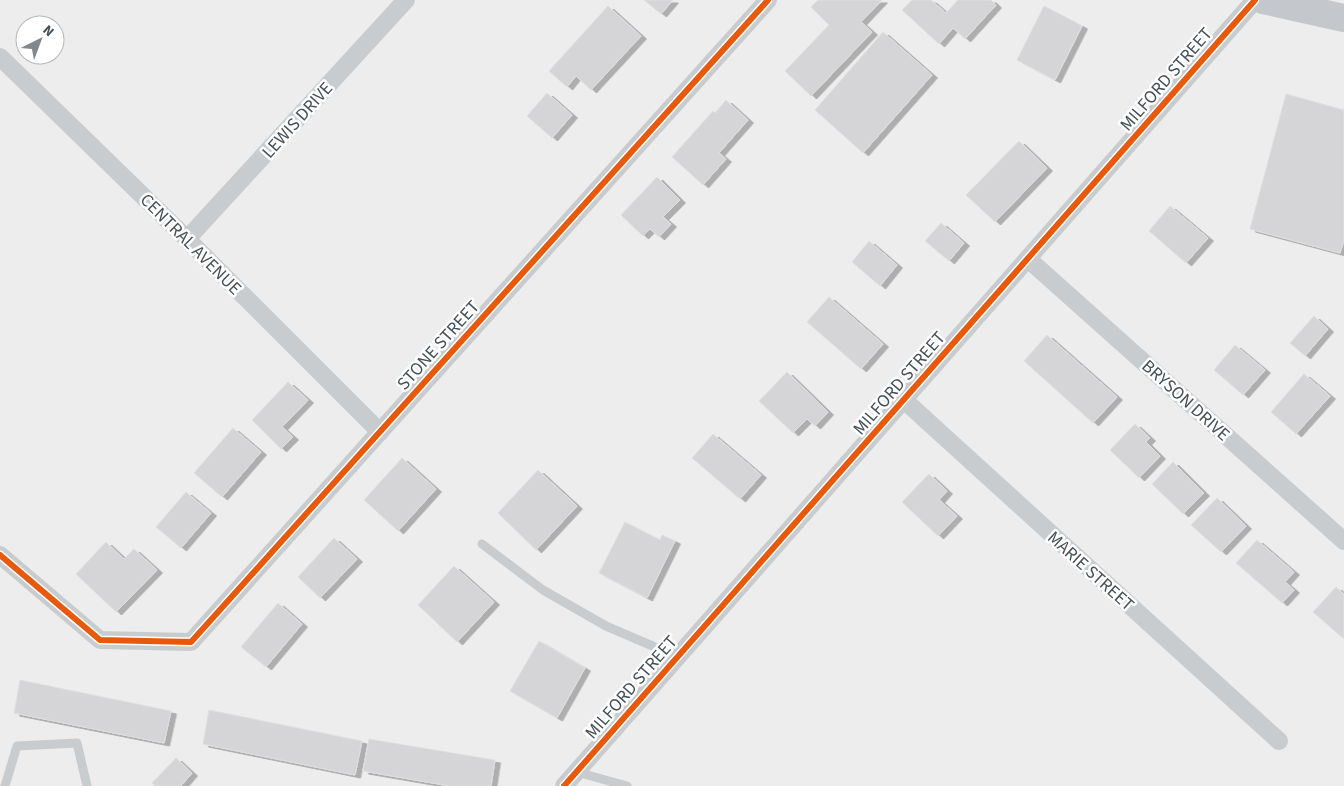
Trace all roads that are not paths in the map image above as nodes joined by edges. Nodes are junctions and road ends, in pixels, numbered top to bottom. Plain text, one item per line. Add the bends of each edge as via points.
1 (406, 0) edge
2 (768, 0) edge
3 (1255, 0) edge
4 (1263, 0) edge
5 (1344, 18) edge
6 (0, 57) edge
7 (188, 239) junction
8 (1028, 259) junction
9 (904, 400) junction
10 (380, 432) junction
11 (1344, 541) edge
12 (482, 544) dead end
13 (0, 555) edge
14 (678, 657) junction
15 (1278, 742) dead end
16 (577, 772) junction
17 (5, 786) edge
18 (87, 786) edge
19 (564, 786) edge
20 (627, 786) edge

1 - 7 street, LEWIS DRIVE
2 - 10 street, STONE STREET
3 - 8 street, MILFORD STREET
4 - 5 main road
6 - 7 street, CENTRAL AVENUE
7 - 10 street, CENTRAL AVENUE
8 - 9 street, MILFORD STREET
8 - 11 street, BRYSON DRIVE
9 - 14 street, MILFORD STREET
9 - 15 street, MARIE STREET
10 - 13 street, STONE STREET via 191,642 100,640
12 - 14 lane via 543,590 606,626
14 - 16 street, MILFORD STREET
16 - 19 street, MILFORD STREET
16 - 20 lane
17 - 18 lane via 17,746 77,743

